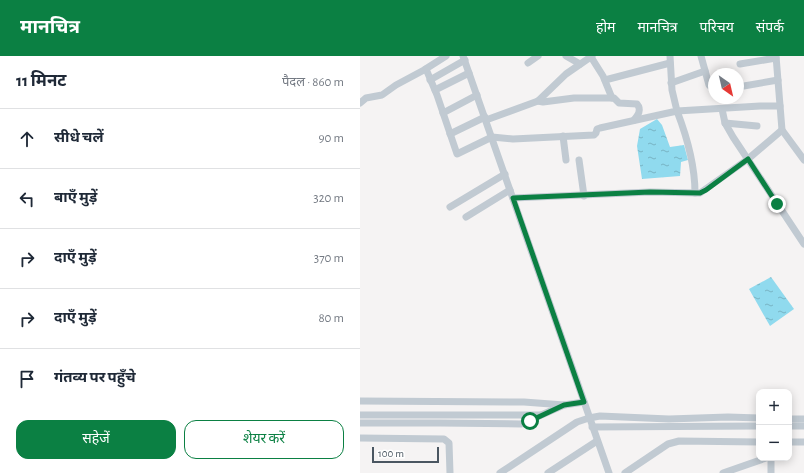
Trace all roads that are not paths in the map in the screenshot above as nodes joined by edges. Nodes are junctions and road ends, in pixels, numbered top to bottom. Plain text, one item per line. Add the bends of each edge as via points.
1 (446, 56) edge
2 (538, 56) edge
3 (566, 56) edge
4 (592, 56) edge
5 (701, 56) edge
6 (776, 57) edge
7 (464, 58) edge
8 (670, 59) edge
9 (528, 63) dead end
10 (580, 64) junction
11 (740, 64) dead end
12 (426, 69) junction
13 (705, 70) junction
14 (469, 73) junction
15 (430, 80) junction
16 (605, 80) junction
17 (778, 80) junction
18 (708, 81) edge
19 (671, 83) junction
20 (744, 86) edge
21 (434, 90) junction
22 (477, 95) junction
23 (612, 98) junction
24 (538, 101) junction
25 (360, 103) edge
26 (780, 106) junction
27 (722, 109) junction
28 (677, 111) junction
29 (443, 113) junction
30 (485, 118) junction
31 (634, 120) junction
32 (725, 123) junction
33 (757, 126) dead end
34 (782, 130) junction
35 (450, 134) junction
36 (563, 136) junction
37 (492, 137) junction
38 (748, 159) junction
39 (566, 160) dead end
40 (579, 160) dead end
41 (804, 160) edge
42 (505, 174) junction
43 (510, 190) junction
44 (695, 193) junction
45 (584, 196) junction
46 (513, 198) junction
47 (450, 208) dead end
48 (466, 217) dead end
49 (804, 244) edge
50 (360, 400) edge
51 (584, 402) junction
52 (564, 405) junction
53 (360, 415) edge
54 (541, 416) junction
55 (589, 418) junction
56 (756, 418) edge
57 (792, 419) edge
58 (804, 419) edge
59 (360, 423) edge
60 (756, 426) edge
61 (792, 426) edge
62 (804, 426) edge
63 (592, 427) junction
64 (360, 438) edge
65 (597, 441) junction
66 (756, 442) edge
67 (792, 442) edge
68 (804, 442) edge
69 (757, 461) edge
70 (771, 461) edge
71 (450, 473) edge
72 (500, 473) edge
73 (548, 473) edge
74 (608, 473) edge
75 (625, 473) edge
76 (723, 473) edge
77 (771, 473) edge

1 - 12 street
2 - 9 street
3 - 10 street
4 - 10 street
4 - 16 street
5 - 13 street
6 - 11 street
6 - 17 street
7 - 14 street
7 - 15 street
8 - 16 street
8 - 19 street
10 - 24 street
12 - 15 street
12 - 25 street via 382,95 366,98
13 - 18 street
13 - 19 street
14 - 21 street
14 - 22 street
15 - 21 street
16 - 23 street
17 - 20 street
17 - 26 street
19 - 28 street
21 - 29 street
22 - 29 street
22 - 30 street
23 - 24 street
23 - 31 street via 619,103 637,104 640,111
24 - 30 street
26 - 27 street
26 - 34 street
27 - 28 street
27 - 32 street
28 - 31 street
28 - 44 street via 687,138
29 - 35 street
30 - 35 street
30 - 37 street
31 - 36 street via 597,129 594,135
32 - 33 street
32 - 38 street
34 - 38 street
34 - 41 street
35 - 37 street via 457,154
36 - 37 street via 513,139
36 - 39 street
37 - 42 street
38 - 44 street via 706,190
38 - 49 street
40 - 45 street
42 - 43 street
42 - 47 street
43 - 46 street
43 - 48 street
44 - 45 street via 650,192
45 - 46 street
46 - 51 street
50 - 52 street via 524,402
51 - 52 street
51 - 55 street
52 - 54 street
53 - 54 street
54 - 59 street via 521,424
55 - 56 street
55 - 63 street
55 - 72 street via 577,422
57 - 58 street
60 - 63 street
61 - 62 street
63 - 65 street
64 - 71 street via 444,439 449,443
65 - 73 street
65 - 74 street
66 - 75 street via 679,441 668,444
67 - 68 street
69 - 76 street
70 - 77 street

